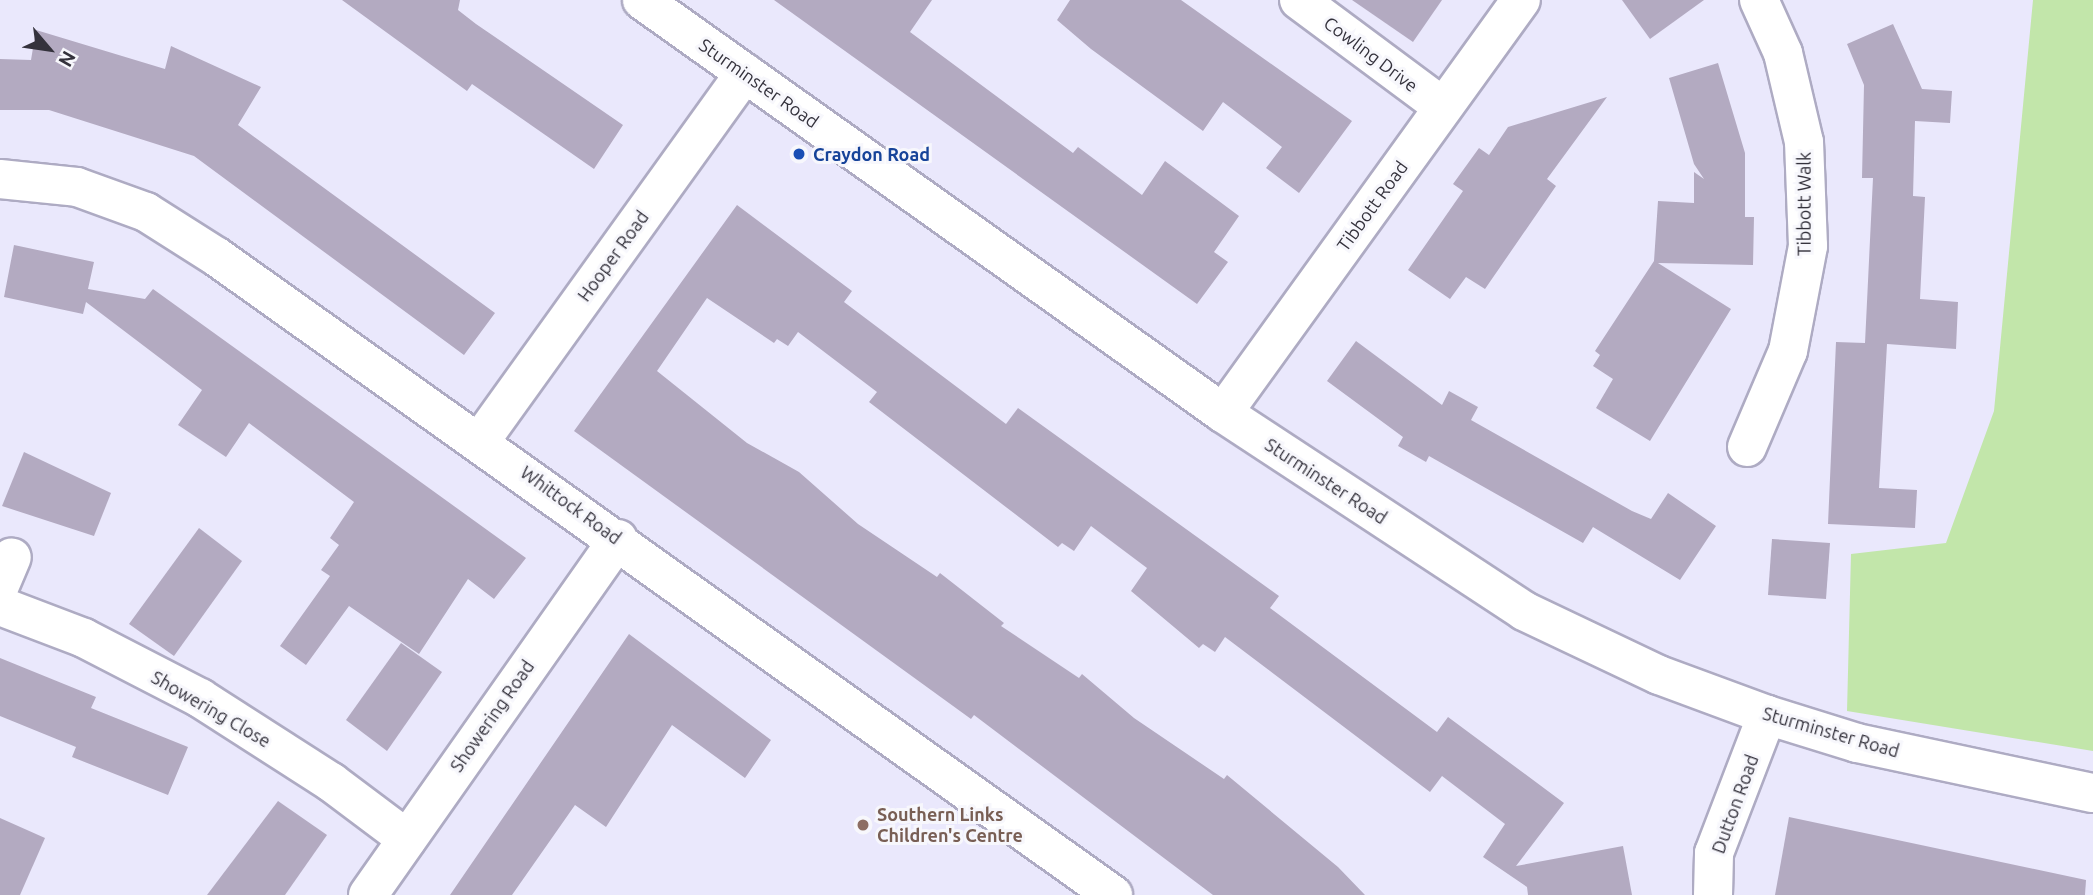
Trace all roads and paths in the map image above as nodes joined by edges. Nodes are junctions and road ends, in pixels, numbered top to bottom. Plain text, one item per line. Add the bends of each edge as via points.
1 (642, 0) edge
2 (1298, 0) edge
3 (1521, 0) edge
4 (1759, 0) edge
5 (745, 73) junction
6 (1443, 107) junction
7 (0, 179) edge
8 (1223, 413) junction
9 (481, 440) junction
10 (1747, 447) dead end
11 (618, 539) junction
12 (0, 606) edge
13 (1767, 715) junction
14 (2093, 793) edge
15 (407, 839) junction
16 (368, 895) edge
17 (1113, 895) edge
18 (1713, 895) edge

1 - 5 street, Sturminster Road
2 - 6 street, Cowling Drive
3 - 6 street, Tibbott Road
4 - 10 street, Tibbott Walk via 1783,53 1804,142 1808,246 1787,351
5 - 8 street, Sturminster Road
5 - 9 street, Hooper Road
6 - 8 street, Tibbott Road
7 - 9 street, Whittock Road via 77,187 146,212
8 - 13 street, Sturminster Road via 1524,611 1659,675
9 - 11 street, Whittock Road
11 - 15 street, Showering Road
11 - 17 street, Whittock Road
12 - 15 street, Showering Close via 84,638 200,698 331,782
13 - 14 street, Sturminster Road via 1857,743
13 - 18 street, Dutton Road via 1714,853
15 - 16 street, Showering Road

